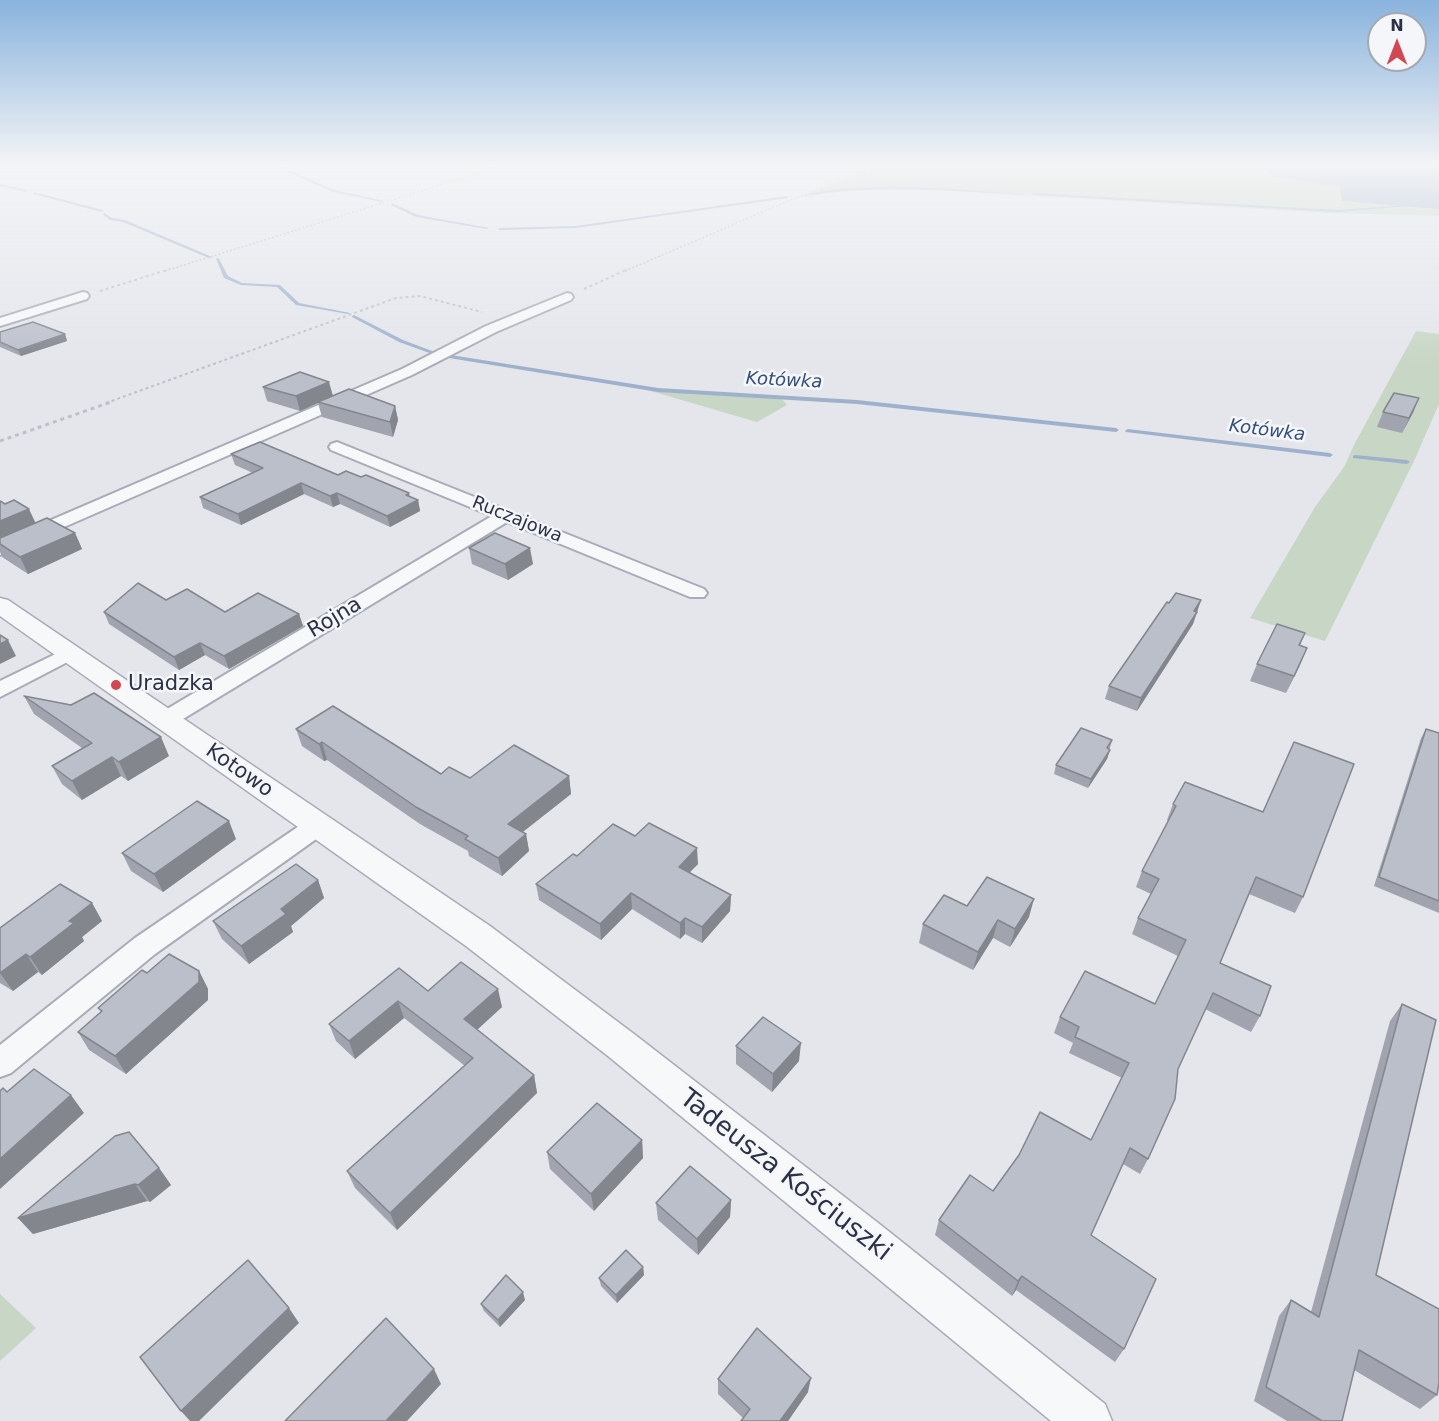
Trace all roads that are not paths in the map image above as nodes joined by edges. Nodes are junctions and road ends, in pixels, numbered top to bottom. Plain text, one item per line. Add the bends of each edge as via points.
1 (82, 296) road end
2 (567, 297) road end
3 (0, 322) edge
4 (337, 447) dead end
5 (506, 516) junction
6 (0, 549) edge
7 (697, 593) dead end
8 (0, 604) edge
9 (70, 654) junction
10 (0, 690) edge
11 (165, 720) junction
12 (317, 826) junction
13 (478, 936) joint
14 (0, 1063) edge
15 (1088, 1421) edge

1 - 3 street
2 - 6 street via 427,363
4 - 5 street, Ruczajowa
5 - 7 street, Ruczajowa
5 - 11 street, Rojna
8 - 9 street, Kotowo
9 - 10 street
9 - 11 street, Kotowo
11 - 12 street, Kotowo
12 - 13 street, Kotowo
12 - 14 street via 145,946
13 - 15 street, Tadeusza Kościuszki via 867,1240

